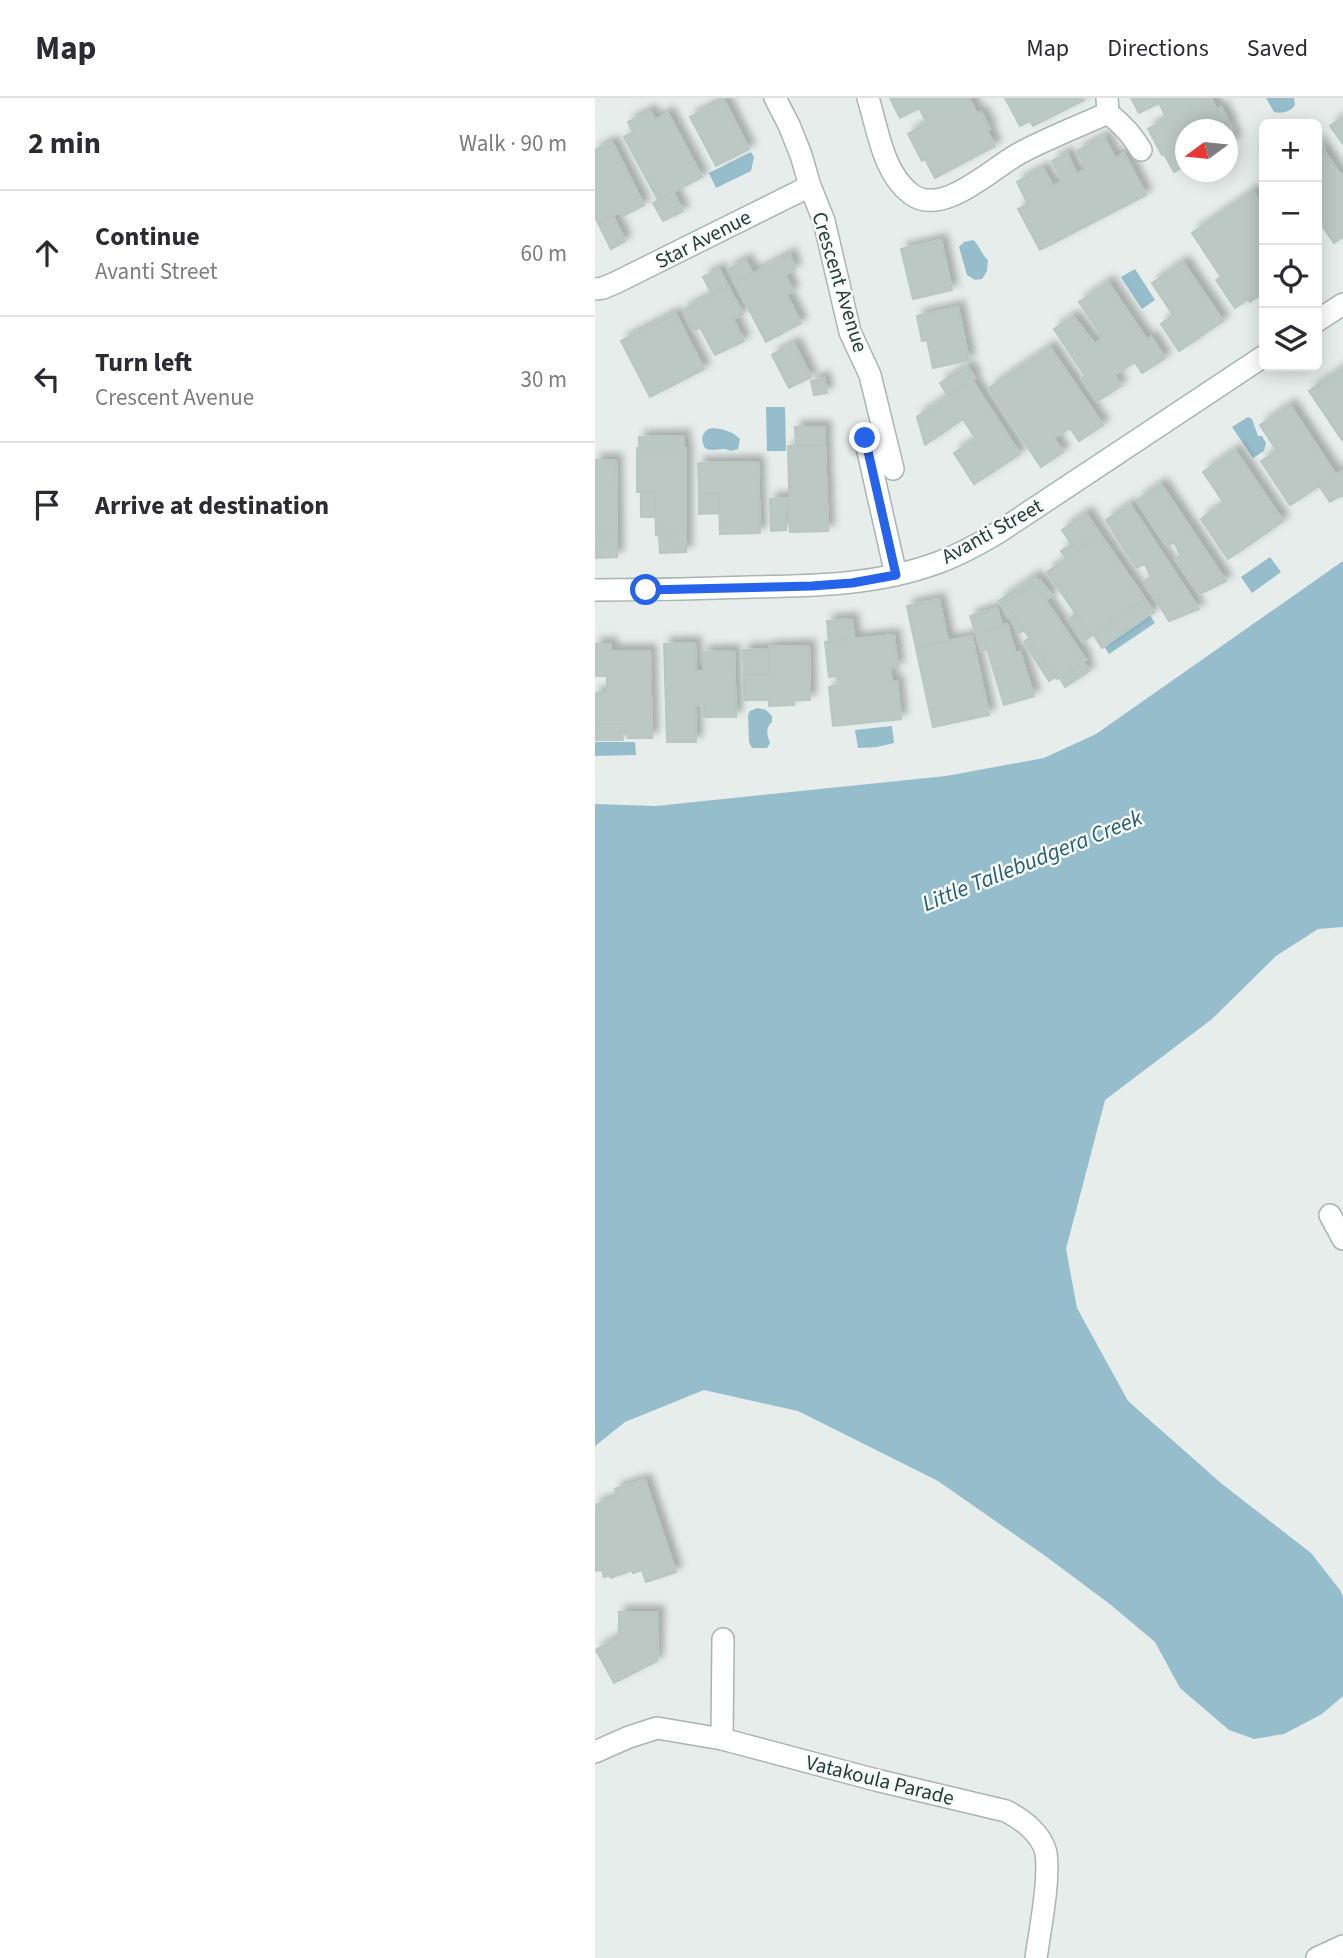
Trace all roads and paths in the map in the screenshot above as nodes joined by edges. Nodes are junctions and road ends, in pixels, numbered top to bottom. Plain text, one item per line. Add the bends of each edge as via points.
1 (775, 98) edge
2 (868, 98) edge
3 (1107, 105) edge
4 (1141, 150) dead end
5 (810, 186) junction
6 (595, 289) edge
7 (1343, 304) edge
8 (1322, 318) edge
9 (1259, 359) edge
10 (865, 438) dead end
11 (893, 469) dead end
12 (896, 575) junction
13 (595, 590) edge
14 (1330, 1215) dead end
15 (1343, 1239) edge
16 (723, 1639) dead end
17 (722, 1739) junction
18 (595, 1752) edge
19 (1343, 1946) edge
20 (1036, 1958) edge
21 (1317, 1958) edge

1 - 5 street, Crescent Avenue
2 - 3 street via 889,166 904,187 925,200 965,189
3 - 4 street
5 - 6 street, Star Avenue
5 - 11 street, Crescent Avenue via 824,221 850,332 870,374
7 - 8 street
9 - 12 street, Avanti Street via 999,532 935,564
10 - 12 street
12 - 13 street, Avanti Street via 812,586
14 - 15 street
16 - 17 street
17 - 18 street, Vatakoula Parade via 657,1728
17 - 20 street, Vatakoula Parade via 1006,1811 1024,1821 1046,1851
19 - 21 street

